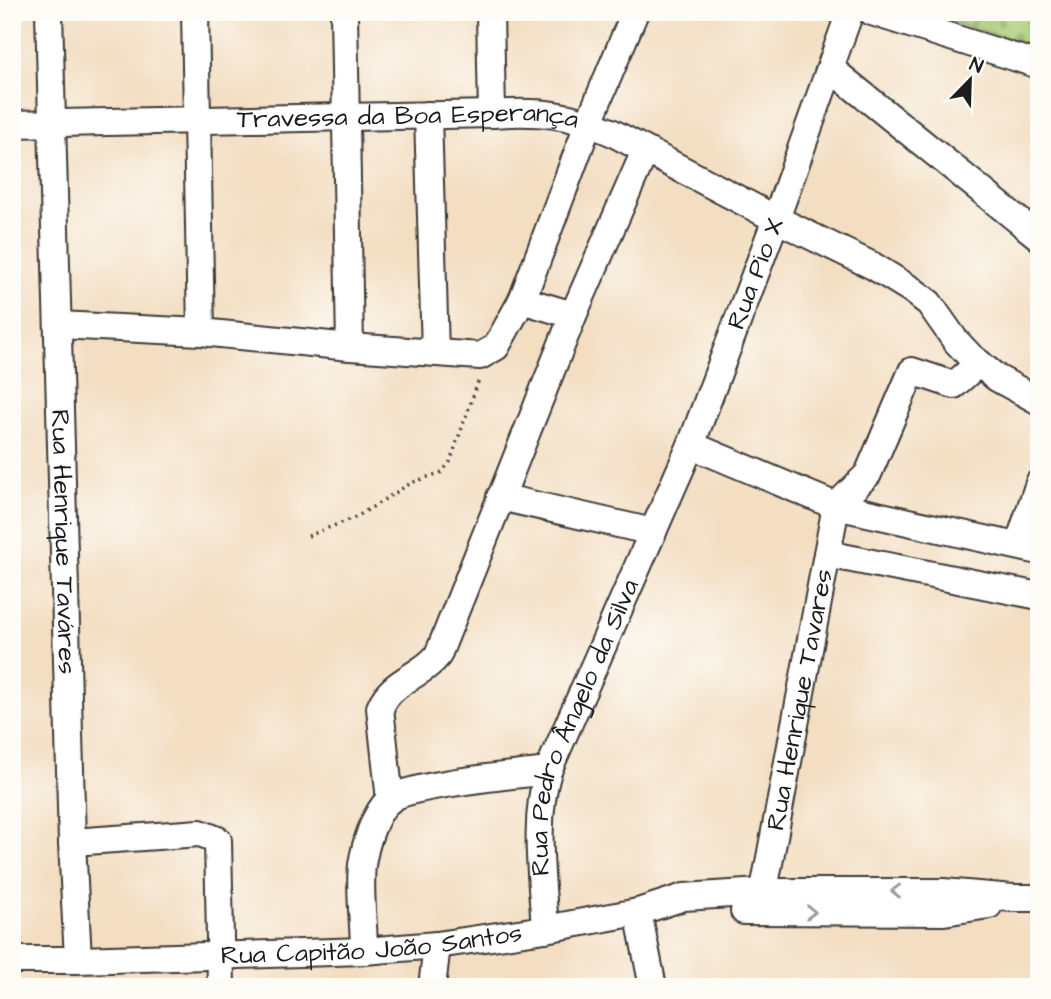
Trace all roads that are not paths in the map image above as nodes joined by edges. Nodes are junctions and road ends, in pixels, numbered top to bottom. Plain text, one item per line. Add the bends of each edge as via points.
1 (49, 12) edge
2 (195, 12) edge
3 (344, 12) edge
4 (490, 12) edge
5 (635, 12) edge
6 (850, 12) edge
7 (872, 12) edge
8 (1039, 65) edge
9 (831, 69) junction
10 (492, 114) junction
11 (428, 115) junction
12 (346, 117) junction
13 (198, 121) junction
14 (51, 122) junction
15 (589, 122) junction
16 (12, 124) edge
17 (645, 151) junction
18 (776, 219) junction
19 (1039, 237) edge
20 (522, 300) junction
21 (575, 311) junction
22 (58, 325) junction
23 (201, 332) junction
24 (350, 347) junction
25 (435, 352) junction
26 (979, 363) junction
27 (1039, 401) edge
28 (691, 445) junction
29 (1039, 483) edge
30 (500, 497) junction
31 (836, 506) junction
32 (653, 532) junction
33 (1028, 548) edge
34 (827, 554) junction
35 (1039, 596) edge
36 (548, 771) junction
37 (390, 800) junction
38 (72, 842) junction
39 (1026, 898) edge
40 (761, 902) junction
41 (641, 911) junction
42 (545, 929) junction
43 (437, 945) junction
44 (364, 951) junction
45 (219, 956) junction
46 (12, 960) edge
47 (78, 960) junction
48 (221, 987) edge
49 (432, 987) edge
50 (653, 987) edge

1 - 14 street, Rua Henrique Taváres
2 - 13 street
3 - 12 street
4 - 10 street
5 - 15 street
6 - 9 street, Rua Pio X
7 - 8 street
9 - 18 street, Rua Pio X
9 - 19 street
10 - 11 street, Travessa da Boa Esperança
10 - 15 street, Travessa da Boa Esperança via 525,111
11 - 12 street, Travessa da Boa Esperança
11 - 25 street
12 - 13 street, Travessa da Boa Esperança
12 - 24 street
13 - 14 street, Travessa da Boa Esperança
13 - 23 street
14 - 16 street, Travessa da Boa Esperança
14 - 22 street, Rua Henrique Taváres
15 - 17 street, Travessa da Boa Esperança
15 - 20 street
17 - 18 street, Travessa da Boa Esperança
17 - 21 street
18 - 26 street, Travessa da Boa Esperança via 912,290 929,303 955,340
18 - 28 street, Rua Pio X
20 - 21 street via 569,314
20 - 25 street via 502,340 488,353
21 - 30 street
22 - 23 street
22 - 38 street, Rua Henrique Taváres
23 - 24 street
24 - 25 street
26 - 27 street, Travessa da Boa Esperança
26 - 31 street via 954,385 912,371 868,474
28 - 31 street
28 - 32 street, Rua Pio X
29 - 33 street
30 - 32 street
30 - 37 street via 438,655 428,668 401,681 384,696 380,708
31 - 33 street
31 - 34 street, Rua Henrique Tavares
32 - 36 street, Rua Pedro Ângelo da Silva
34 - 35 street
34 - 40 street, Rua Henrique Tavares
36 - 37 street via 412,790
36 - 42 street, Rua Pedro Ângelo da Silva via 541,795 539,835
37 - 44 street via 369,838 362,865
38 - 45 street via 200,833 218,841
38 - 47 street, Rua Henrique Taváres
39 - 40 street, Rua Capitão João Santos via 972,909 944,902
40 - 41 street, Rua Capitão João Santos via 685,904
41 - 42 street, Rua Capitão João Santos
41 - 50 street
42 - 43 street, Rua Capitão João Santos
43 - 44 street, Rua Capitão João Santos
43 - 49 street
44 - 45 street, Rua Capitão João Santos
45 - 47 street, Rua Capitão João Santos
45 - 48 street
46 - 47 street, Rua Capitão João Santos

